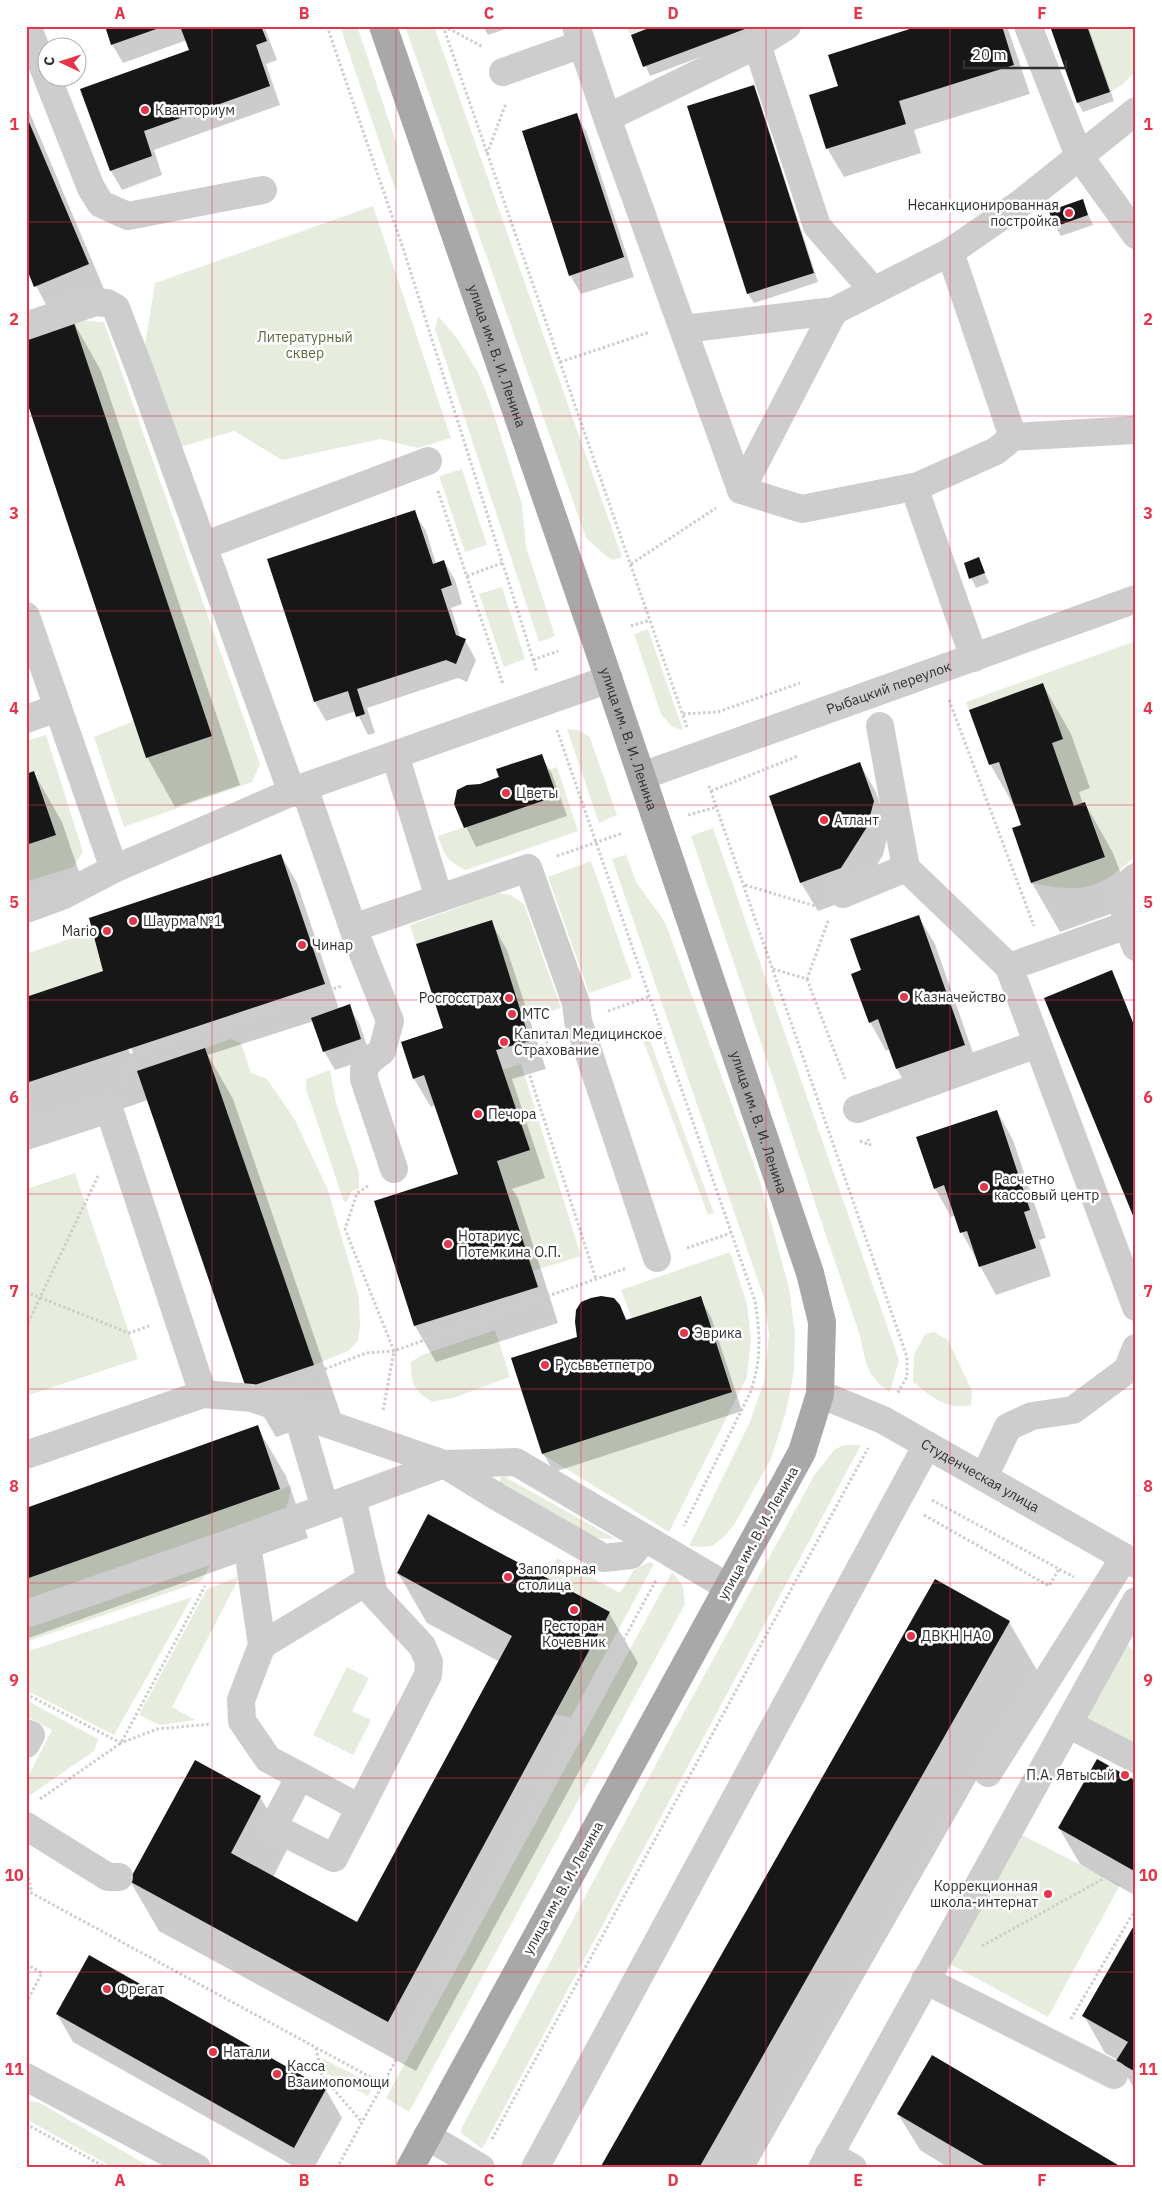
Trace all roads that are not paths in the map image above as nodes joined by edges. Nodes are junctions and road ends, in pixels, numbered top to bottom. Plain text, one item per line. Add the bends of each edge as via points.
1 (26, 26) edge
2 (383, 26) edge
3 (787, 26) edge
4 (1028, 26) edge
5 (579, 35) edge
6 (757, 45) junction
7 (512, 69) road end
8 (1136, 111) edge
9 (607, 118) junction
10 (1079, 156) junction
11 (263, 190) dead end
12 (1136, 235) edge
13 (950, 252) junction
14 (873, 290) junction
15 (834, 311) junction
16 (26, 326) edge
17 (682, 326) junction
18 (1136, 430) edge
19 (1012, 437) junction
20 (428, 460) road end
21 (914, 487) junction
22 (741, 490) junction
23 (203, 546) junction
24 (1136, 599) edge
25 (26, 616) edge
26 (974, 658) junction
27 (609, 679) junction
28 (57, 708) junction
29 (26, 719) edge
30 (880, 726) dead end
31 (395, 755) junction
32 (642, 776) junction
33 (298, 790) junction
34 (906, 868) junction
35 (114, 869) junction
36 (1136, 877) edge
37 (840, 895) road end
38 (438, 898) junction
39 (26, 909) edge
40 (353, 928) junction
41 (1132, 936) edge
42 (1009, 967) junction
43 (1037, 1044) junction
44 (857, 1109) road end
45 (26, 1136) edge
46 (394, 1169) road end
47 (657, 1258) road end
48 (1136, 1307) edge
49 (1136, 1348) edge
50 (203, 1394) junction
51 (820, 1394) junction
52 (297, 1413) junction
53 (927, 1445) junction
54 (26, 1455) edge
55 (444, 1464) junction
56 (984, 1477) junction
57 (352, 1498) junction
58 (325, 1508) junction
59 (644, 1538) junction
60 (237, 1540) junction
61 (1133, 1562) edge
62 (371, 1579) junction
63 (728, 1588) junction
64 (1136, 1601) edge
65 (26, 1614) edge
66 (262, 1645) junction
67 (1068, 1724) junction
68 (26, 1733) edge
69 (26, 1744) edge
70 (1136, 1759) edge
71 (300, 1776) junction
72 (978, 1778) road end
73 (360, 1808) junction
74 (26, 1826) edge
75 (119, 1878) dead end
76 (925, 1980) junction
77 (1114, 2075) dead end
78 (26, 2077) edge
79 (427, 2136) junction
80 (826, 2161) edge
81 (479, 2167) edge
82 (197, 2168) edge
83 (410, 2168) edge
84 (535, 2168) edge
85 (853, 2168) edge

1 - 11 street via 91,188 101,204 128,216
2 - 27 main road, улица им. В. И. Ленина
3 - 6 street
4 - 10 street
5 - 7 street
5 - 9 street
6 - 9 street
6 - 14 street via 817,226
8 - 10 street
9 - 17 street
10 - 12 street
10 - 13 street via 1022,203
13 - 14 street
13 - 19 street
14 - 15 street
15 - 17 street
15 - 22 street
16 - 23 street via 96,302 116,308
17 - 22 street
18 - 19 street
19 - 21 street via 996,451
20 - 23 street
21 - 22 street via 802,509
21 - 26 street
23 - 33 street
24 - 26 street, Рыбацкий переулок
25 - 28 street
26 - 32 street, Рыбацкий переулок
27 - 31 street
27 - 32 main road, улица им. В. И. Ленина
28 - 29 street
28 - 35 street
30 - 34 street
31 - 33 street
31 - 38 street
32 - 51 main road, улица им. В. И. Ленина via 810,1273 822,1322
33 - 35 street
33 - 40 street
34 - 37 street
34 - 42 street
35 - 39 street via 64,895
36 - 41 street via 1129,881 1122,899
38 - 40 street
38 - 47 street via 528,868 576,1003 578,1021
40 - 46 street via 390,1021 382,1051 368,1062 364,1079
41 - 42 street via 1045,954
42 - 43 street
43 - 44 street
43 - 48 street
45 - 50 street via 109,1109
49 - 56 street via 1127,1370 1073,1410 1032,1416 1008,1427
50 - 52 street via 252,1398
50 - 54 street
51 - 53 street, Студенческая улица via 883,1420
51 - 63 main road, улица им. В. И. Ленина via 802,1452
52 - 55 street
52 - 58 street
53 - 56 street, Студенческая улица
53 - 84 street
55 - 57 street
55 - 59 street via 516,1462
55 - 59 street via 604,1558 631,1555
56 - 61 street, Студенческая улица
57 - 58 street
57 - 62 street
58 - 60 street
59 - 63 street
60 - 65 street
60 - 66 street
61 - 72 street via 1104,1592
62 - 66 street
62 - 73 street via 374,1594 422,1646 429,1662 428,1674
63 - 79 main road, улица им. В. И. Ленина
64 - 67 street
66 - 71 street via 241,1700 242,1721 268,1759
67 - 70 street
67 - 76 street
68 - 69 street via 31,1735
71 - 73 street
71 - 73 street via 274,1827 334,1858
74 - 75 street via 108,1877
76 - 77 street
76 - 80 street
78 - 82 street
79 - 81 street
79 - 83 main road, улица им. В. И. Ленина
80 - 85 street

